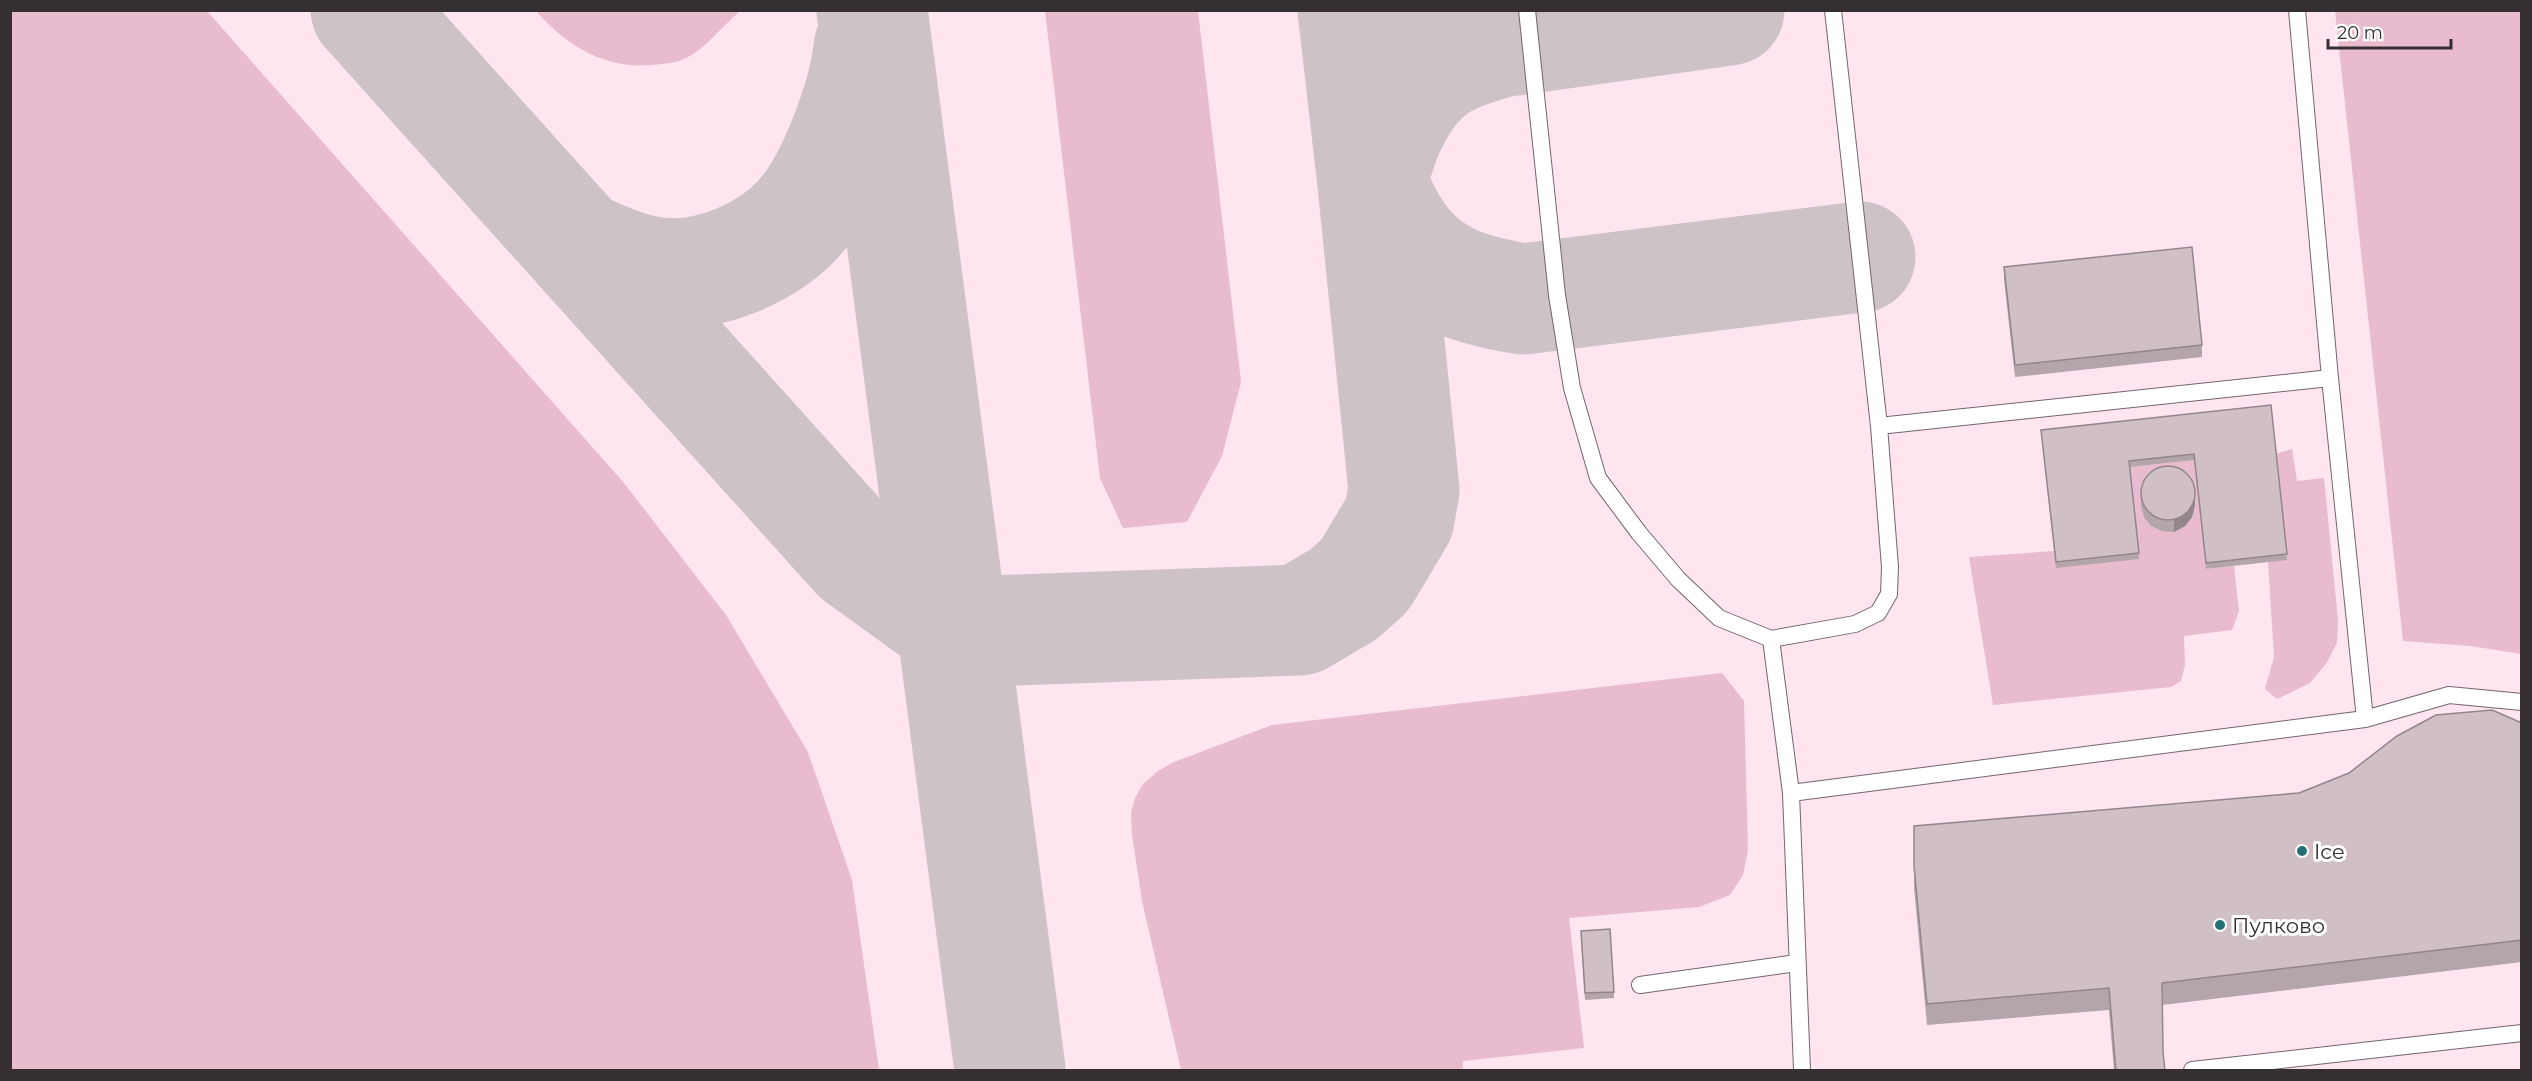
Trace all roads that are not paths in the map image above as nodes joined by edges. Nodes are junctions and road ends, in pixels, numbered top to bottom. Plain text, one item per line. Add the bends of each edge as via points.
1 (1527, 10) edge
2 (1833, 10) edge
3 (2297, 10) edge
4 (2330, 378) junction
5 (1879, 426) junction
6 (1772, 639) junction
7 (2522, 702) edge
8 (2365, 719) junction
9 (1791, 793) junction
10 (1797, 963) junction
11 (1640, 985) dead end
12 (2522, 1034) edge
13 (1802, 1071) edge
14 (2192, 1071) edge

1 - 6 lane via 1557,295 1572,388 1598,478 1672,572 1719,618
2 - 5 lane
3 - 4 lane
4 - 5 lane
4 - 8 lane
5 - 6 lane via 1889,594 1878,613 1855,624
6 - 9 lane
7 - 8 lane via 2449,695
8 - 9 lane
9 - 10 lane
10 - 11 lane
10 - 13 lane
12 - 14 lane

